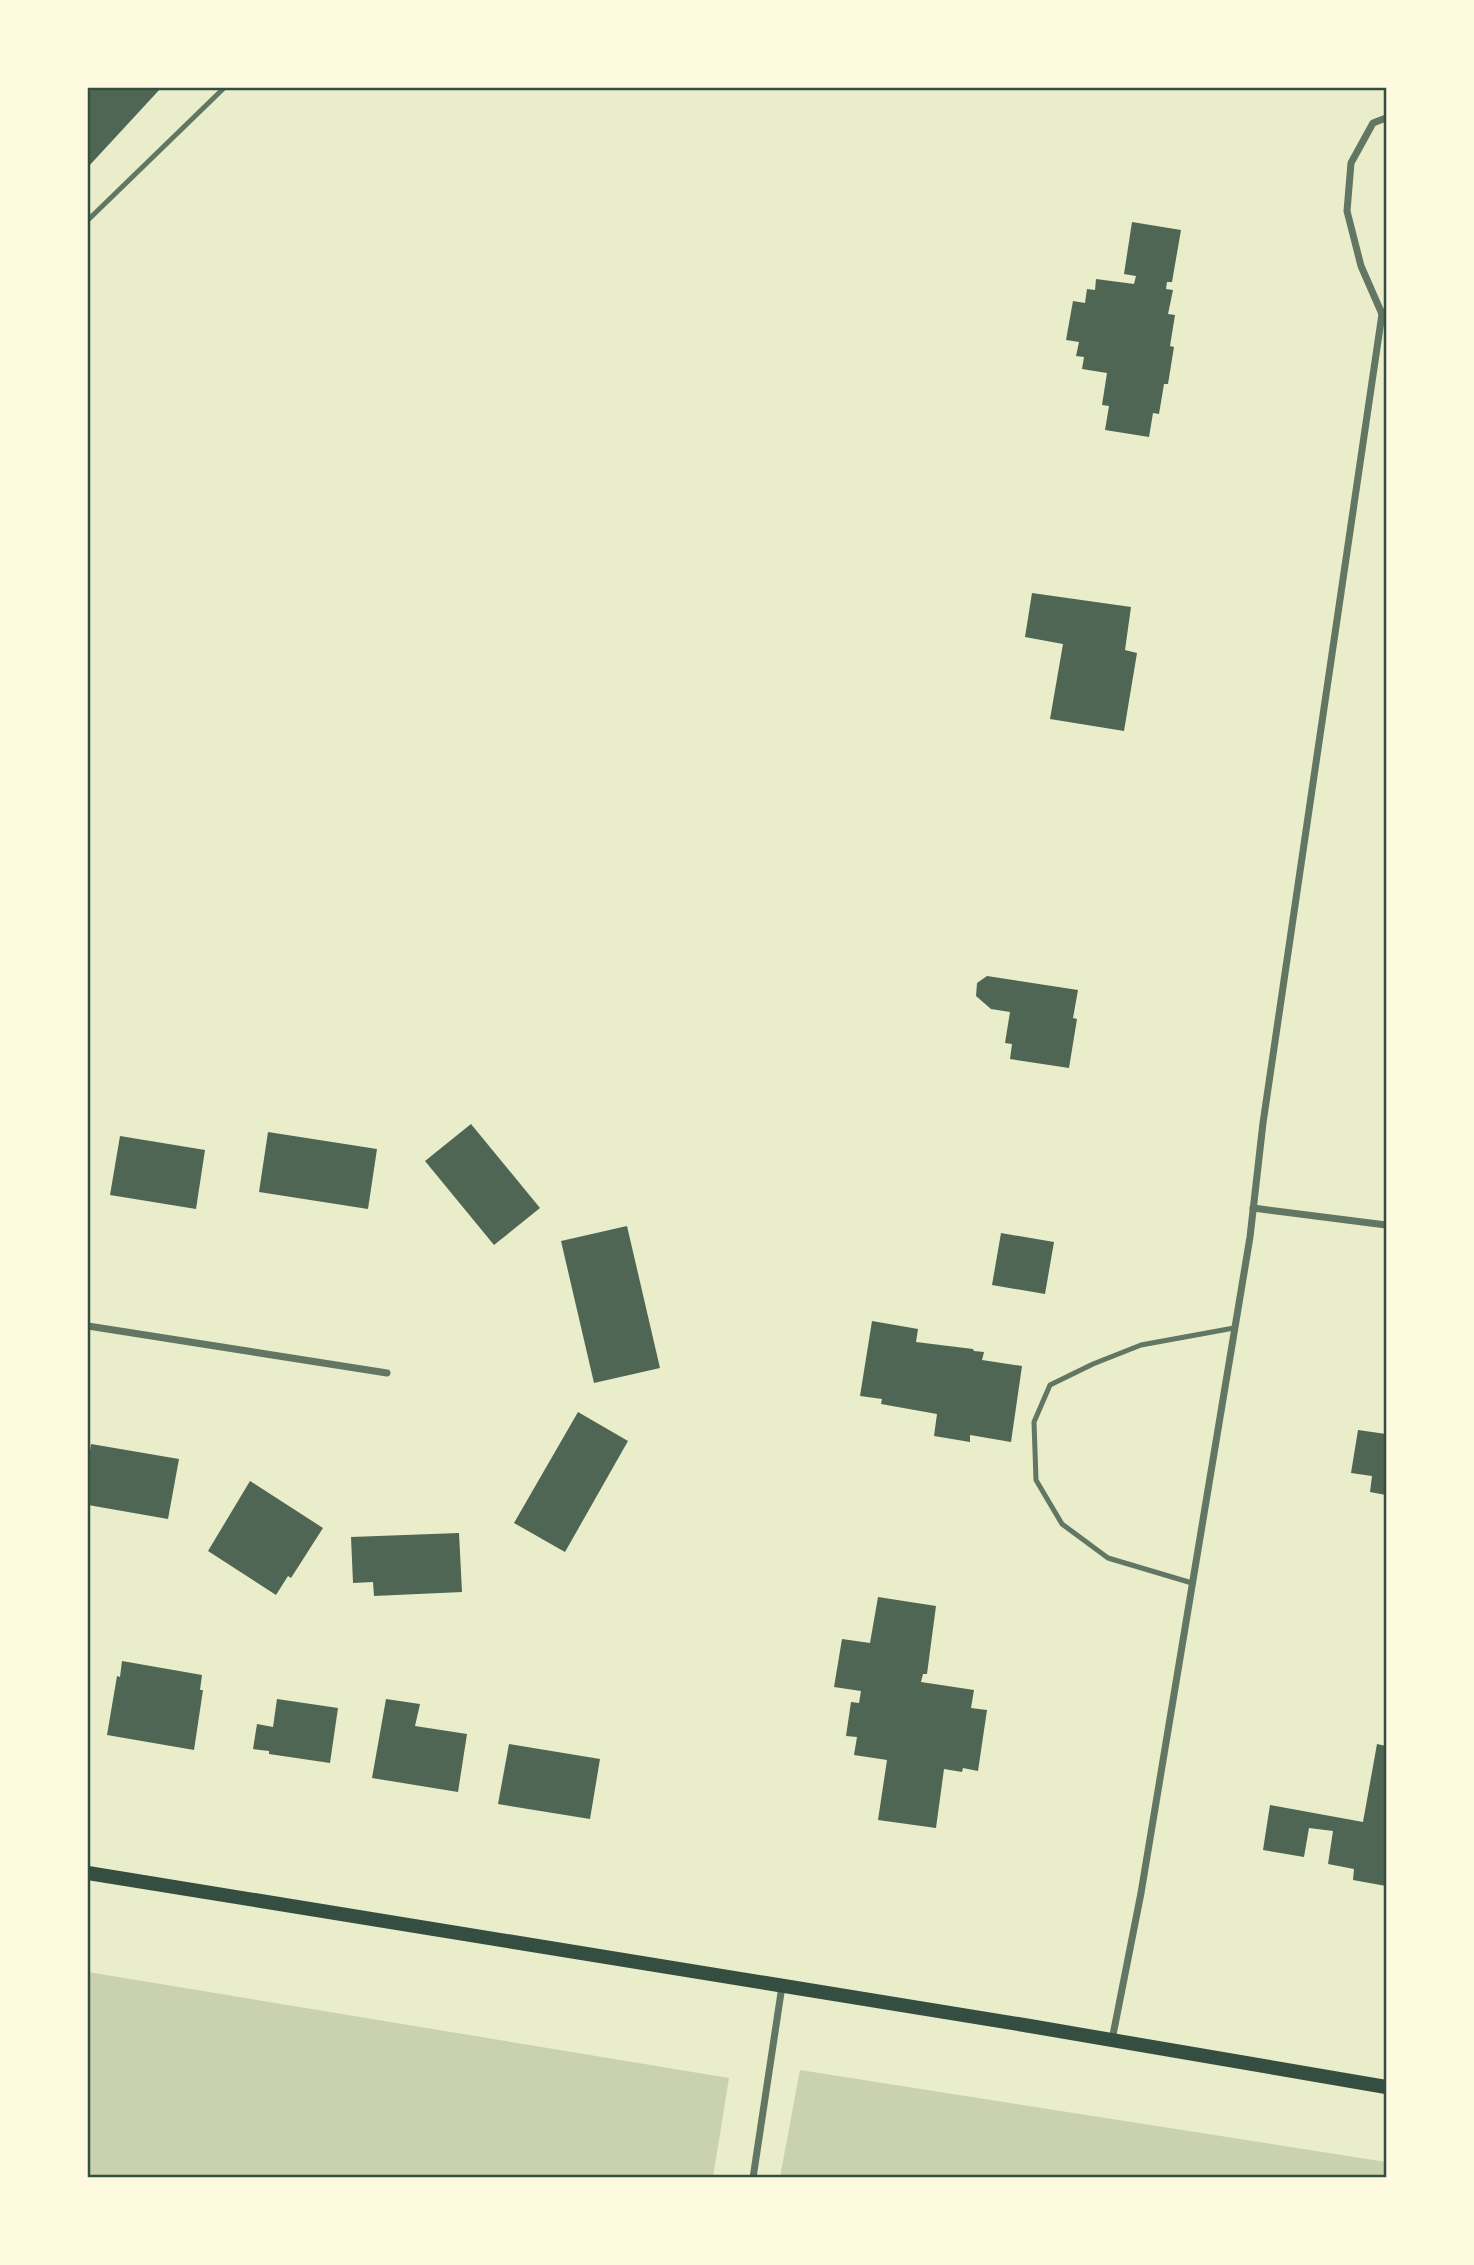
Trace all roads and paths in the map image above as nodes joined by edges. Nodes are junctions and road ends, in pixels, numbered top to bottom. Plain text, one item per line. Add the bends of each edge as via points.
1 (224, 88) edge
2 (1387, 118) edge
3 (88, 220) edge
4 (1384, 313) edge
5 (1253, 1208) junction
6 (1387, 1226) edge
7 (88, 1326) edge
8 (1234, 1328) junction
9 (387, 1373) dead end
10 (1192, 1583) junction
11 (88, 1874) edge
12 (782, 1986) junction
13 (1112, 2040) junction
14 (1387, 2087) edge
15 (753, 2178) edge

1 - 3 lane
2 - 4 street via 1373,123 1351,163 1347,211 1361,266
4 - 5 street
5 - 6 street
5 - 8 street
7 - 9 street
8 - 10 street
8 - 10 lane via 1141,1345 1093,1364 1051,1385 1034,1422 1036,1480 1062,1524 1108,1558
10 - 13 street
11 - 12 main road
12 - 13 main road
12 - 15 street
13 - 14 main road

